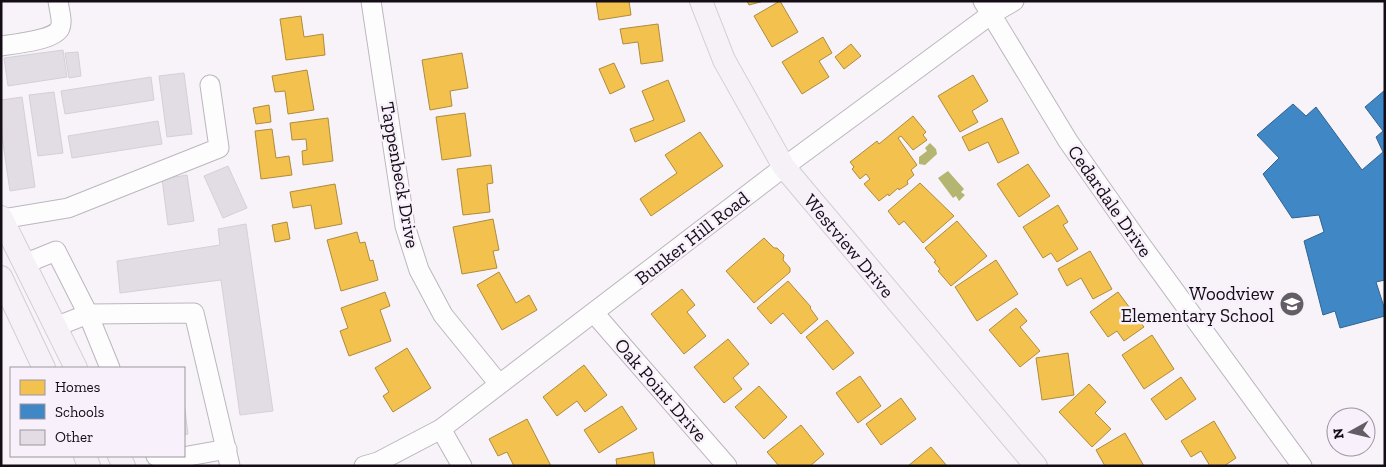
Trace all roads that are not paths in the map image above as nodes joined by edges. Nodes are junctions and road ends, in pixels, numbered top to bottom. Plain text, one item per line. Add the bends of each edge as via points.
1 (58, 1) edge
2 (370, 1) edge
3 (701, 1) edge
4 (1014, 1) edge
5 (986, 8) edge
6 (1, 46) edge
7 (210, 85) dead end
8 (784, 167) junction
9 (2, 218) edge
10 (24, 264) junction
11 (1, 277) edge
12 (594, 313) junction
13 (88, 314) junction
14 (56, 327) junction
15 (44, 367) edge
16 (76, 367) edge
17 (110, 367) edge
18 (499, 384) junction
19 (441, 429) junction
20 (158, 457) edge
21 (228, 458) edge
22 (364, 466) edge
23 (462, 466) edge
24 (728, 466) edge
25 (1036, 466) edge
26 (1302, 466) edge

1 - 6 street via 61,27 57,34
2 - 18 street, Tappenbeck Drive via 405,226 419,270 443,315
3 - 8 main road, Westview Drive via 724,60
4 - 5 street, Bunker Hill Road
5 - 8 street, Bunker Hill Road
5 - 26 street, Cedardale Drive via 1068,141
7 - 9 street via 219,148 68,208
8 - 12 street, Bunker Hill Road
8 - 25 main road, Westview Drive
9 - 10 main road
10 - 13 street via 56,251
10 - 14 main road
11 - 15 main road
12 - 18 street, Bunker Hill Road
12 - 24 street, Oak Point Drive
13 - 14 street
13 - 17 street
13 - 21 street via 194,313
14 - 16 main road
18 - 19 street, Bunker Hill Road
19 - 22 street, Bunker Hill Road
19 - 23 street
20 - 21 street via 166,460

